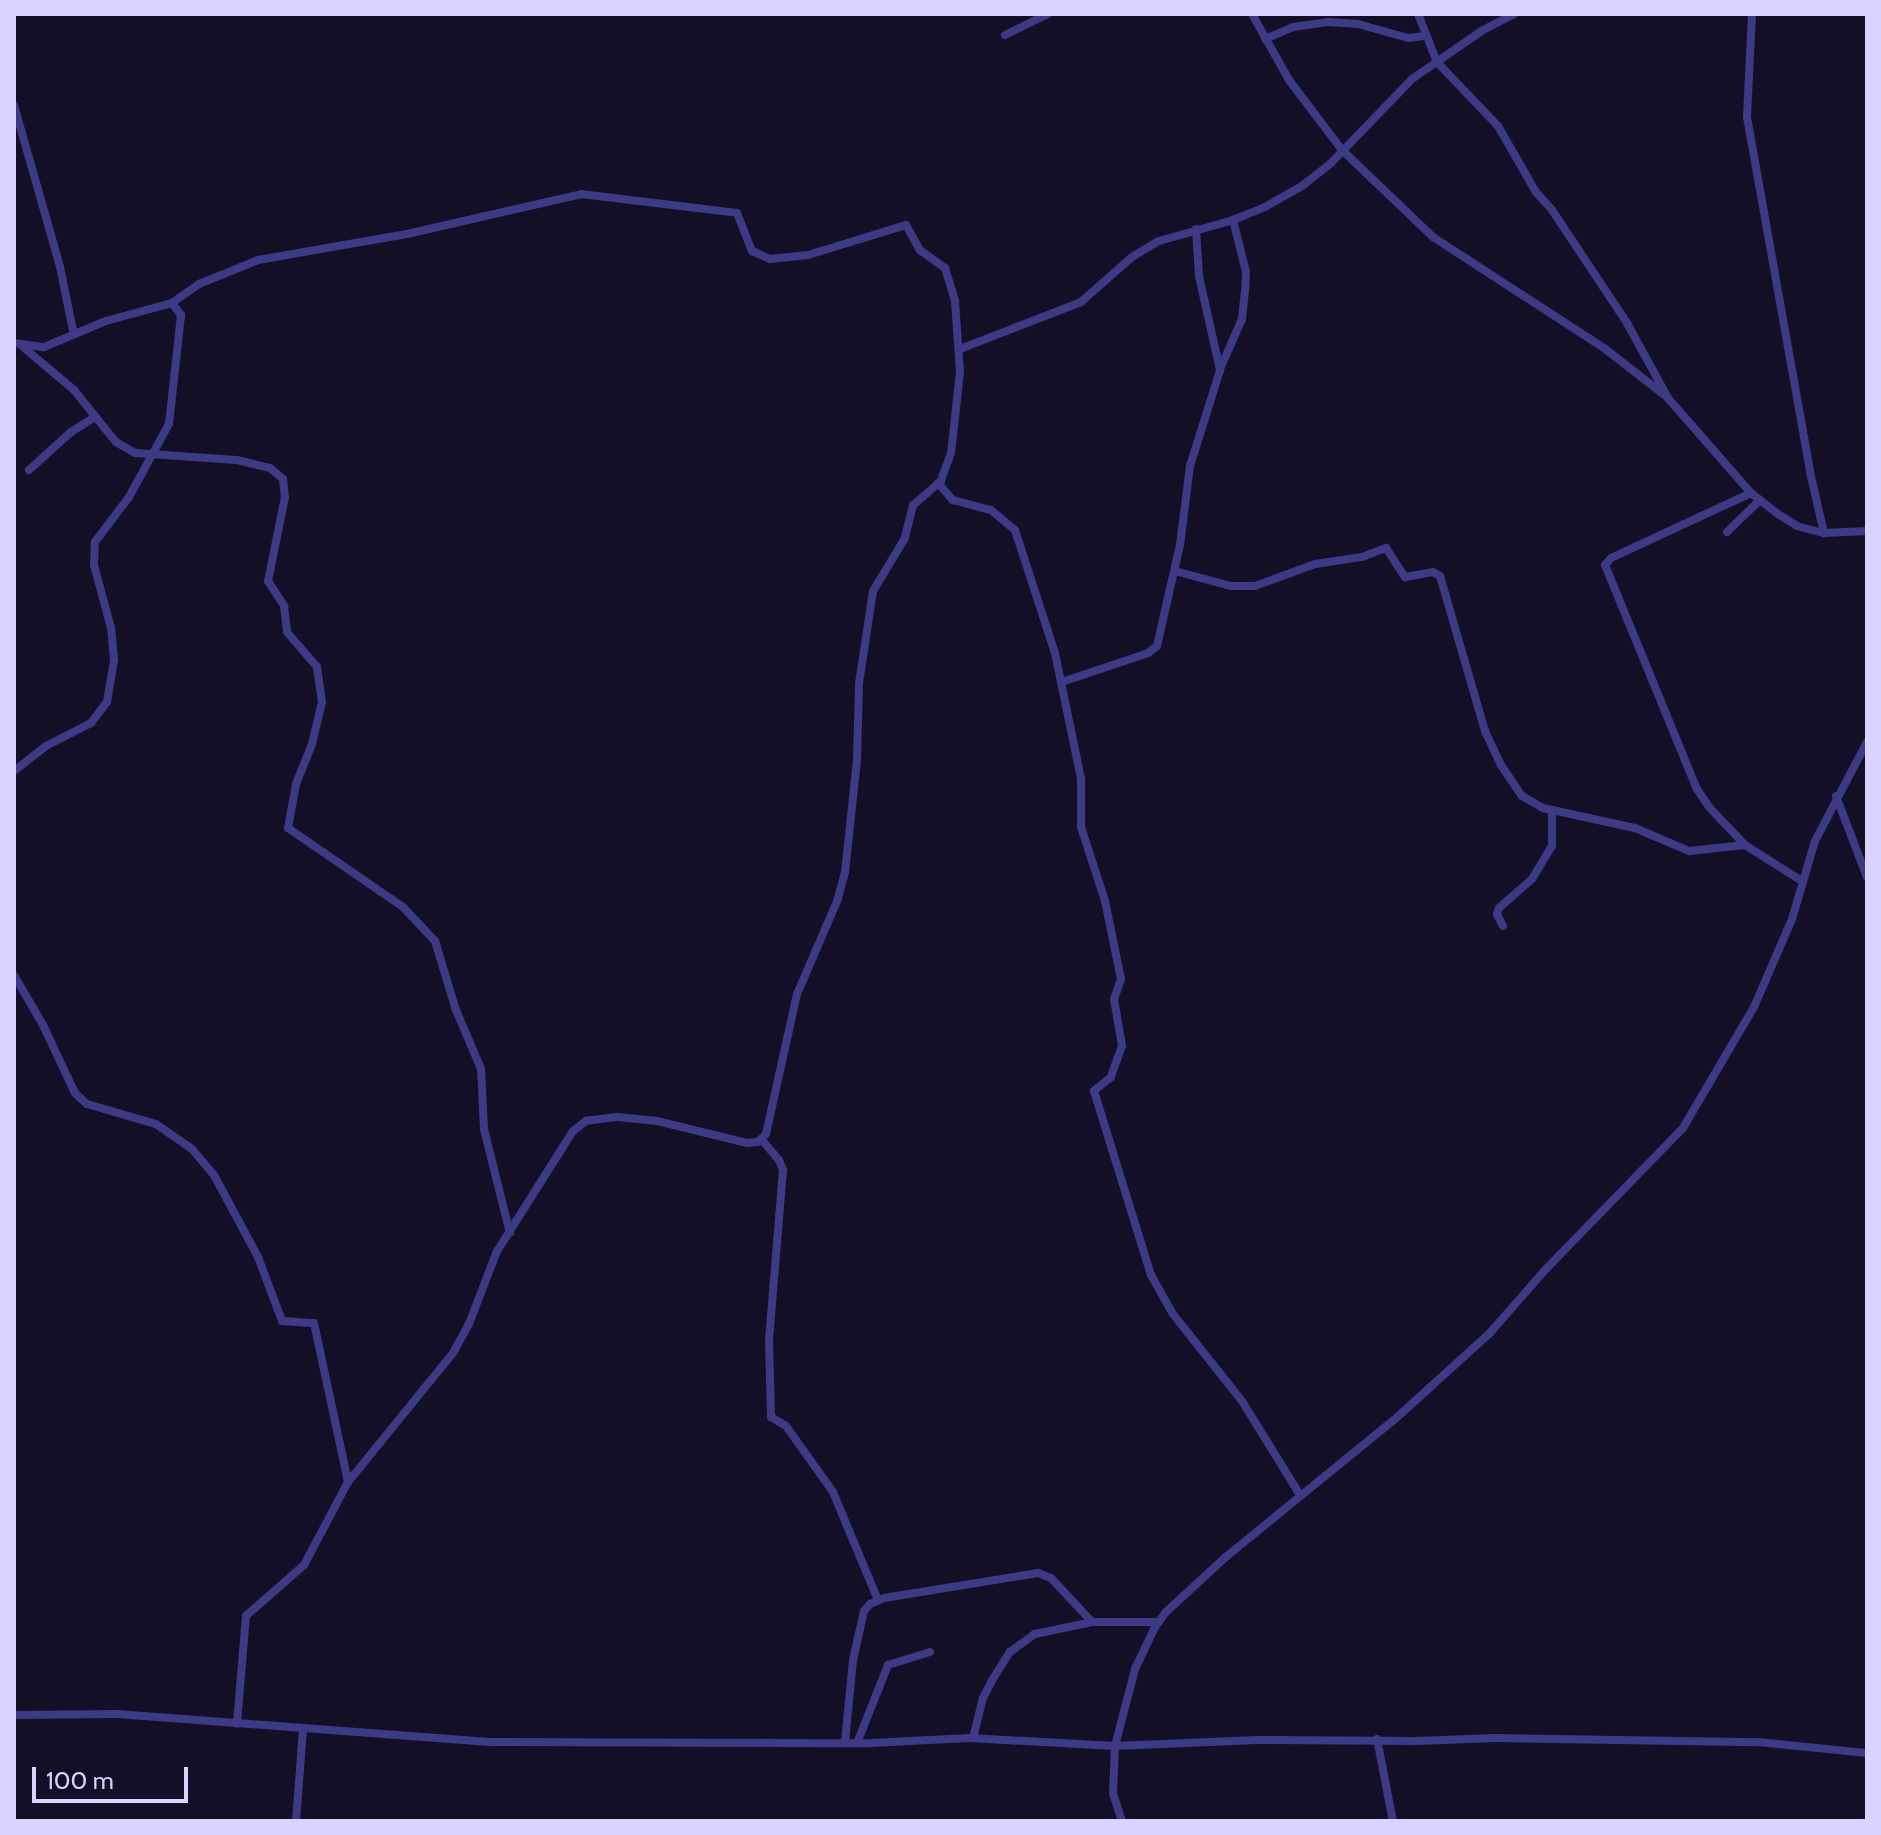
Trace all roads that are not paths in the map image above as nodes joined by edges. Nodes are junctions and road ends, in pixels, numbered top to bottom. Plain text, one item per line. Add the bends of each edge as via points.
1 (1048, 14) edge
2 (1252, 14) edge
3 (1418, 14) edge
4 (1514, 14) edge
5 (1752, 14) edge
6 (1005, 35) dead end
7 (1425, 36) junction
8 (1265, 39) junction
9 (1437, 62) junction
10 (14, 105) edge
11 (1342, 150) junction
12 (1233, 220) junction
13 (1196, 229) junction
14 (172, 303) junction
15 (74, 335) junction
16 (16, 344) edge
17 (960, 349) junction
18 (1220, 370) junction
19 (1667, 397) junction
20 (93, 418) junction
21 (154, 457) junction
22 (29, 470) dead end
23 (938, 483) junction
24 (1751, 493) junction
25 (1759, 501) junction
26 (1867, 531) edge
27 (1727, 532) dead end
28 (1824, 533) junction
29 (1175, 571) junction
30 (1062, 682) junction
31 (1867, 742) edge
32 (14, 771) edge
33 (1836, 796) junction
34 (1552, 810) junction
35 (1745, 845) junction
36 (1867, 877) edge
37 (1802, 881) junction
38 (1503, 926) dead end
39 (14, 975) edge
40 (762, 1140) junction
41 (510, 1233) junction
42 (348, 1482) junction
43 (1300, 1495) junction
44 (878, 1600) junction
45 (1092, 1622) junction
46 (1159, 1622) junction
47 (930, 1652) dead end
48 (14, 1715) edge
49 (237, 1724) junction
50 (303, 1730) junction
51 (973, 1738) junction
52 (1377, 1739) junction
53 (845, 1742) junction
54 (857, 1743) junction
55 (1115, 1746) junction
56 (1867, 1753) edge
57 (296, 1821) edge
58 (1122, 1821) edge
59 (1393, 1821) edge

1 - 6 street
2 - 8 street
3 - 7 street
4 - 9 street
5 - 28 street via 1747,117
7 - 8 street via 1408,38 1328,22 1293,27
7 - 9 street
8 - 11 street
9 - 11 street via 1404,87
9 - 19 street via 1498,126 1536,192 1627,323
10 - 15 street
11 - 12 street via 1302,186
11 - 19 street via 1433,237 1604,348
12 - 13 street
12 - 18 street via 1246,272 1245,292 1242,319
13 - 17 street via 1143,249 1081,302
13 - 18 street via 1199,276
14 - 15 street
14 - 17 street via 199,284 258,260 588,194 737,213 752,251 770,259 808,255 906,225 920,250 945,268
14 - 21 street via 181,315 171,413
15 - 16 street via 44,347
16 - 20 street via 74,390
17 - 23 street via 951,453
18 - 29 street via 1190,466
19 - 24 street
20 - 21 street via 116,442
20 - 22 street
21 - 32 street via 95,542 94,565 113,644 107,702 91,723 46,746
21 - 41 street via 237,460 270,468 283,479 285,497 268,581 284,606 287,632 317,667 322,702 288,828 403,907 435,941 481,1069 484,1129
23 - 30 street via 953,500 991,510 1015,530
23 - 40 street via 913,505 905,538 873,591 859,684 845,872 797,994
24 - 25 street
24 - 35 street via 1605,563 1697,789
25 - 27 street
25 - 28 street via 1797,526
26 - 28 street
29 - 30 street via 1155,649
29 - 34 street via 1231,586 1255,586 1315,564 1386,548 1405,577 1437,574 1485,731 1501,765 1522,796
30 - 43 street via 1081,779 1081,827 1105,901 1121,979 1114,999 1122,1046 1111,1077 1096,1086 1095,1095 1158,1289 1242,1401
31 - 33 street
33 - 36 street
33 - 37 street
34 - 35 street via 1616,821 1689,851
34 - 38 street via 1552,846 1532,879 1499,908
35 - 37 street
37 - 43 street via 1792,919 1754,1007 1683,1128 1489,1334
39 - 42 street via 75,1093 87,1104 156,1124 192,1149 214,1175 258,1257 278,1316 288,1324 314,1323
40 - 41 street via 747,1143 631,1117 586,1121 573,1131
40 - 44 street via 783,1174 769,1340 771,1417 786,1426 833,1492
41 - 42 street via 484,1277 453,1353
42 - 49 street via 304,1565 246,1616
43 - 46 street
44 - 45 street via 1038,1573 1051,1578
44 - 53 street via 864,1611 858,1634
45 - 46 street
45 - 51 street via 1035,1634 1010,1652 983,1698
46 - 55 street via 1135,1669
47 - 54 street via 888,1665
48 - 49 street via 102,1713
49 - 50 street
50 - 53 street via 493,1742
50 - 57 street
51 - 54 street
51 - 55 street
52 - 55 street
52 - 56 street via 1726,1741
52 - 59 street
53 - 54 street
55 - 58 street via 1113,1793

